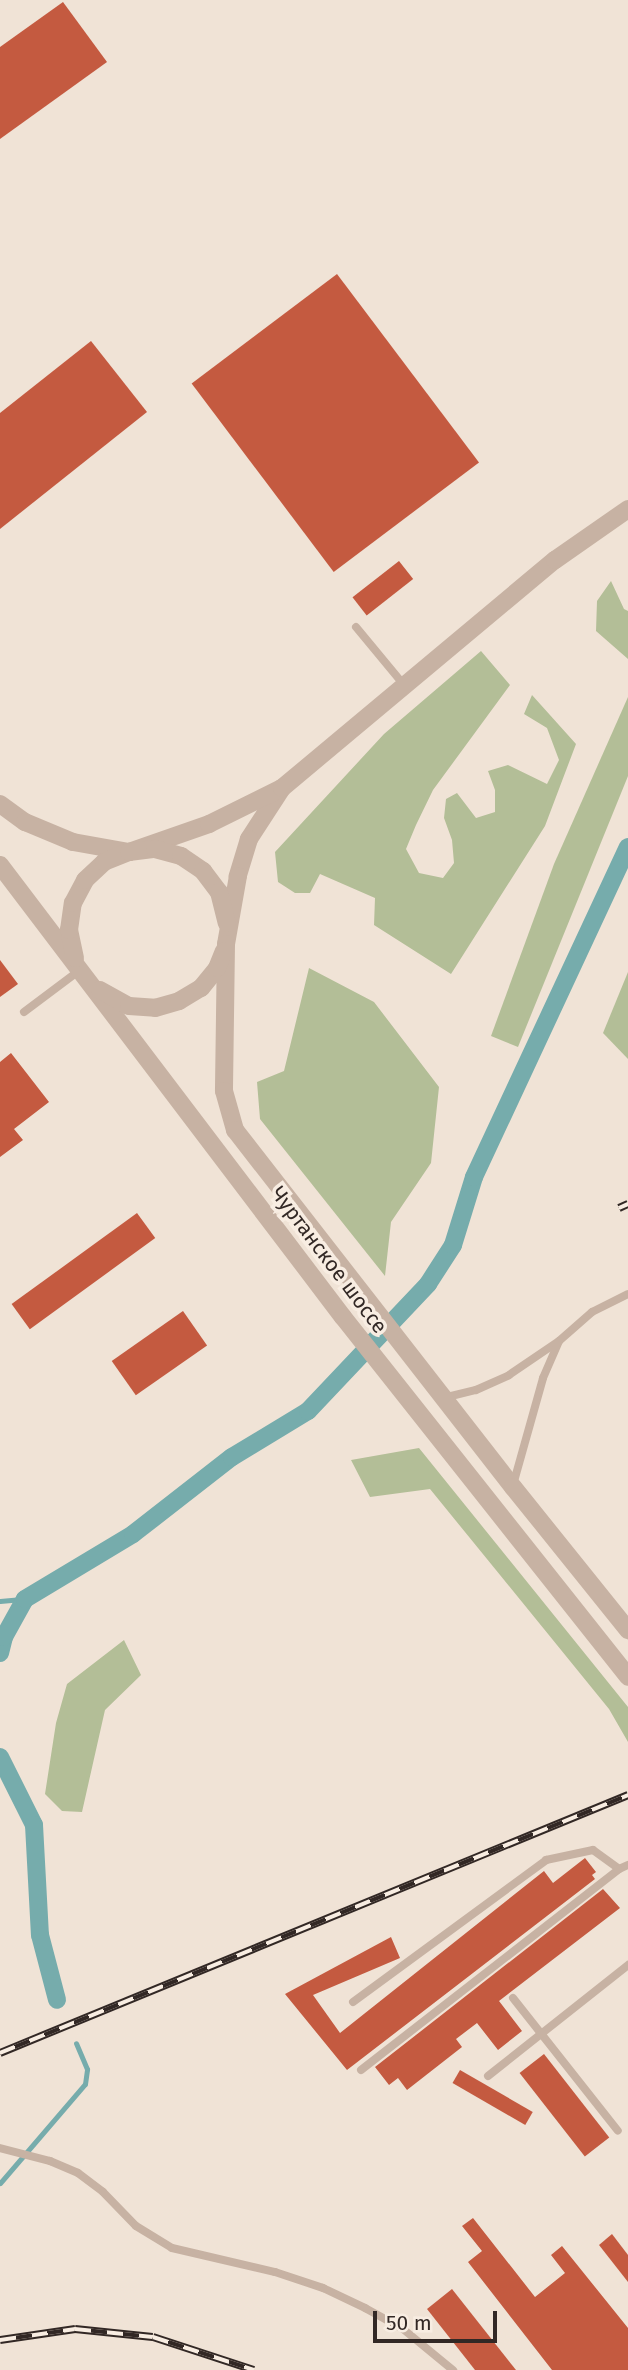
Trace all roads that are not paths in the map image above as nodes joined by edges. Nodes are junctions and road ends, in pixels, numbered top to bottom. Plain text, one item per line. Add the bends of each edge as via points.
1 (628, 509) edge
2 (356, 626) dead end
3 (404, 685) junction
4 (282, 788) junction
5 (0, 804) edge
6 (129, 852) junction
7 (0, 865) edge
8 (226, 944) junction
9 (83, 974) junction
10 (23, 1012) dead end
11 (628, 1294) edge
12 (559, 1341) junction
13 (443, 1398) junction
14 (513, 1487) junction
15 (628, 1630) edge
16 (628, 1677) edge
17 (628, 1865) edge
18 (619, 1869) junction
19 (628, 1965) edge
20 (513, 1998) dead end
21 (353, 2002) dead end
22 (541, 2034) junction
23 (361, 2070) dead end
24 (488, 2076) dead end
25 (618, 2131) dead end
26 (3, 2148) edge
27 (453, 2370) edge

1 - 3 street via 555,560
2 - 3 lane
3 - 4 street
4 - 6 street via 209,824
4 - 8 street, Чуртанское шоссе via 250,839
5 - 6 street via 25,822 73,842
6 - 8 street via 155,849 181,856 203,871 219,892 227,918
6 - 9 street via 104,862 86,880 73,904 69,930
7 - 9 street, Чуртанское шоссе
8 - 9 street via 217,968 201,988 179,1002 129,1006 106,995
8 - 13 street, Чуртанское шоссе via 224,1091 235,1130
9 - 10 lane
9 - 16 street, Чуртанское шоссе via 343,1317
11 - 12 lane via 592,1312
12 - 13 lane via 509,1376
12 - 14 lane via 543,1378
13 - 14 street, Чуртанское шоссе
14 - 15 street, Чуртанское шоссе
17 - 18 lane
18 - 21 lane via 593,1850 546,1860
18 - 23 lane
19 - 22 lane
20 - 22 lane
22 - 24 lane
22 - 25 lane
26 - 27 lane via 78,2173 136,2227 172,2248 323,2288 403,2329

